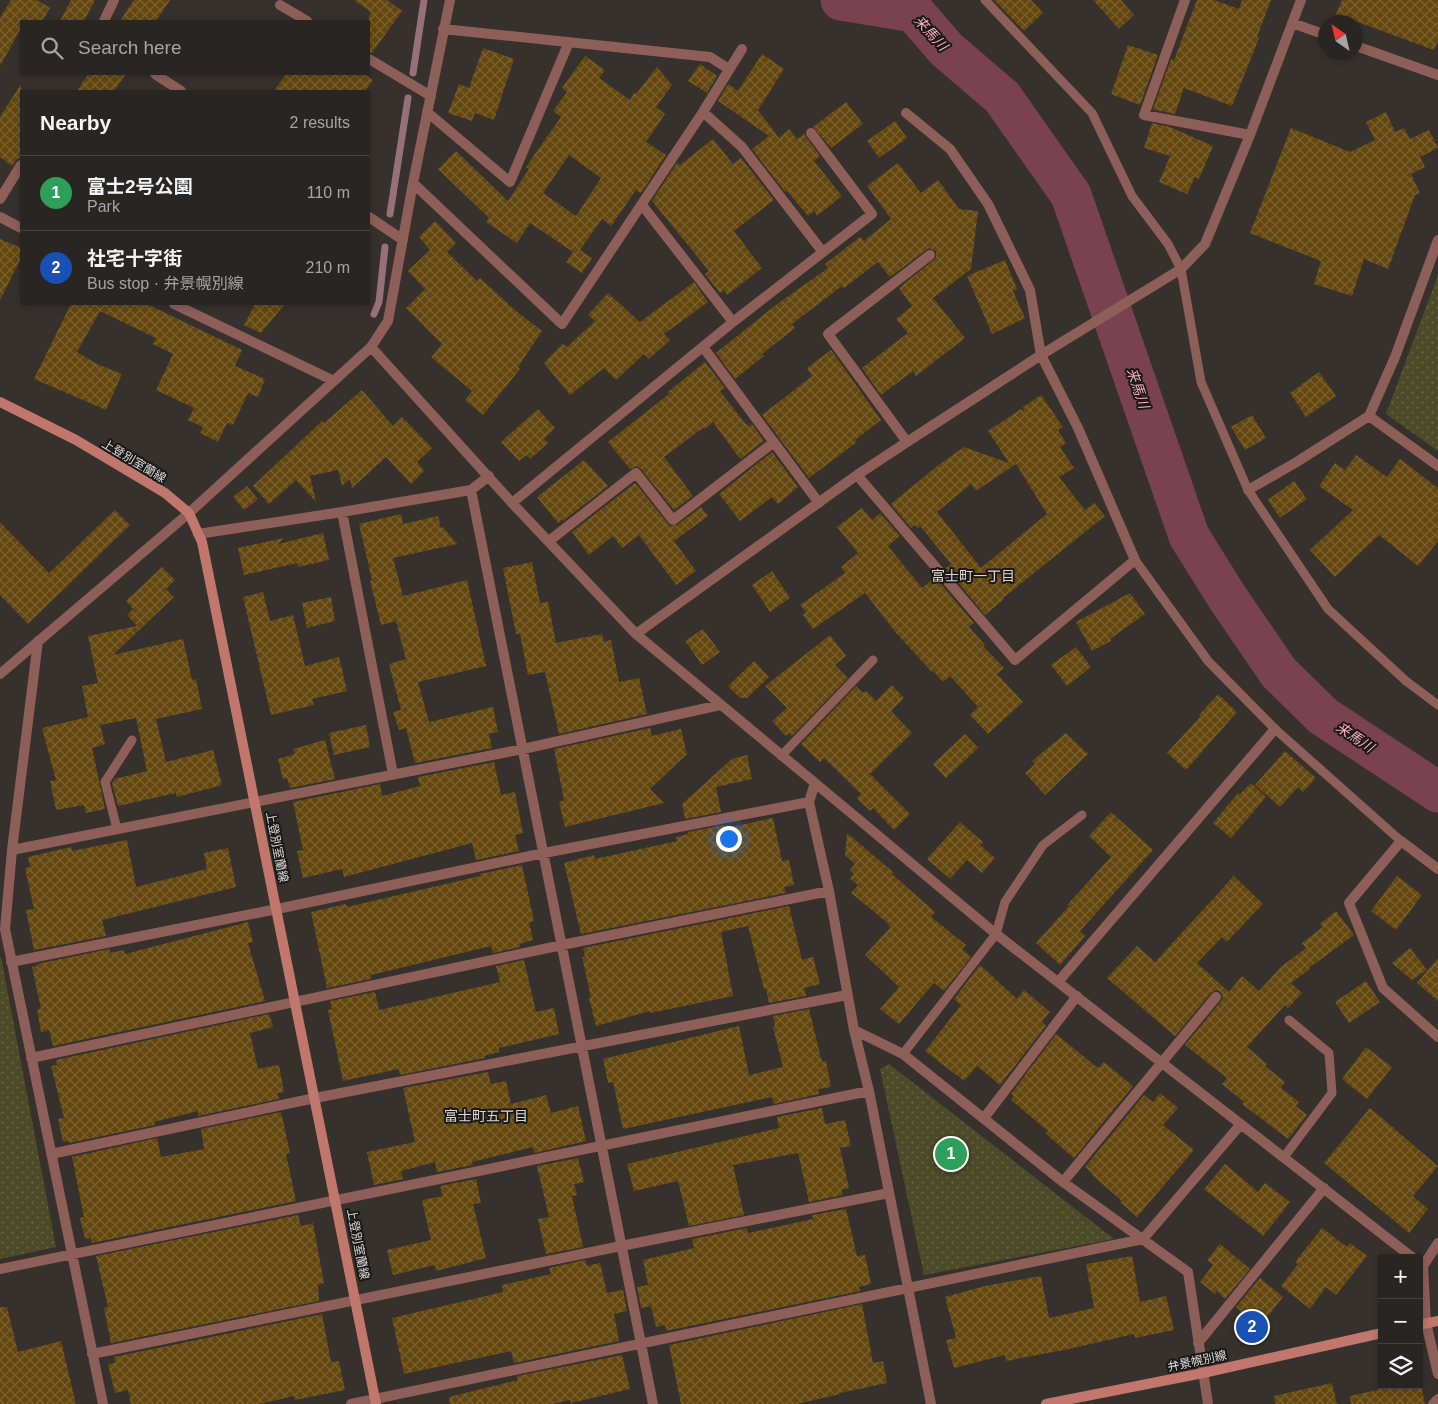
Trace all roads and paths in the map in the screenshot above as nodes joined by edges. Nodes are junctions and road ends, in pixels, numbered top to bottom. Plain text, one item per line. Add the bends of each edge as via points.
1 (114, 0) edge
2 (450, 0) edge
3 (984, 0) edge
4 (1185, 0) edge
5 (1301, 0) edge
6 (280, 5) dead end
7 (104, 20) edge
8 (305, 20) edge
9 (1292, 23) junction
10 (443, 29) junction
11 (1318, 32) edge
12 (569, 42) junction
13 (1363, 48) edge
14 (742, 49) dead end
15 (370, 60) edge
16 (730, 68) junction
17 (157, 75) edge
18 (1438, 75) edge
19 (179, 90) edge
20 (431, 96) junction
21 (427, 112) junction
22 (703, 112) junction
23 (906, 113) dead end
24 (811, 133) dead end
25 (1250, 135) junction
26 (20, 167) edge
27 (413, 183) junction
28 (0, 199) edge
29 (642, 205) junction
30 (0, 217) edge
31 (370, 218) edge
32 (20, 227) edge
33 (403, 240) junction
34 (1438, 240) edge
35 (822, 251) junction
36 (930, 255) dead end
37 (1181, 269) junction
38 (176, 305) edge
39 (733, 322) junction
40 (371, 347) junction
41 (703, 347) junction
42 (1041, 354) junction
43 (334, 381) junction
44 (0, 402) edge
45 (1369, 416) junction
46 (774, 442) junction
47 (907, 442) junction
48 (1438, 466) edge
49 (857, 475) junction
50 (489, 476) junction
51 (470, 490) junction
52 (1248, 490) junction
53 (512, 503) junction
54 (819, 503) junction
55 (342, 512) junction
56 (189, 513) junction
57 (198, 534) junction
58 (549, 541) junction
59 (1135, 560) junction
60 (636, 634) junction
61 (38, 641) junction
62 (873, 660) dead end
63 (0, 674) edge
64 (720, 705) junction
65 (1438, 705) edge
66 (1275, 729) junction
67 (132, 740) dead end
68 (523, 749) junction
69 (781, 756) junction
70 (393, 774) junction
71 (815, 783) junction
72 (255, 802) junction
73 (809, 802) junction
74 (1082, 815) dead end
75 (117, 829) junction
76 (1401, 841) junction
77 (12, 850) junction
78 (544, 853) junction
79 (1438, 869) edge
80 (829, 891) junction
81 (277, 909) junction
82 (996, 934) junction
83 (562, 945) junction
84 (11, 962) junction
85 (1058, 982) junction
86 (847, 995) junction
87 (1077, 996) junction
88 (1216, 997) dead end
89 (296, 1002) junction
90 (1289, 1020) dead end
91 (854, 1030) junction
92 (1438, 1037) edge
93 (582, 1046) junction
94 (903, 1054) junction
95 (31, 1058) junction
96 (1162, 1063) junction
97 (869, 1090) junction
98 (315, 1098) junction
99 (984, 1118) junction
100 (1241, 1124) junction
101 (602, 1146) junction
102 (51, 1154) junction
103 (1284, 1157) junction
104 (1063, 1182) junction
105 (1324, 1188) junction
106 (889, 1193) junction
107 (336, 1200) junction
108 (1143, 1239) junction
109 (1438, 1243) edge
110 (621, 1246) junction
111 (71, 1253) junction
112 (1408, 1254) edge
113 (1423, 1262) edge
114 (0, 1269) edge
115 (907, 1287) junction
116 (356, 1300) junction
117 (1438, 1321) edge
118 (1423, 1324) edge
119 (1378, 1334) edge
120 (1198, 1342) junction
121 (641, 1344) junction
122 (92, 1354) junction
123 (1202, 1373) junction
124 (1438, 1374) edge
125 (1438, 1399) edge
126 (376, 1401) edge
127 (102, 1404) edge
128 (351, 1404) edge
129 (653, 1404) edge
130 (931, 1404) edge
131 (1046, 1404) edge
132 (1208, 1404) edge
133 (1433, 1404) edge

1 - 7 street
2 - 10 street
3 - 37 lane via 1092,113 1132,196 1168,244
4 - 25 street via 1144,115
5 - 9 street
6 - 8 street
9 - 11 street
9 - 25 street
10 - 12 street
10 - 20 street
12 - 16 street via 710,57
12 - 21 street via 510,182
13 - 18 street
14 - 16 street
15 - 20 street
16 - 22 street
17 - 19 street
20 - 21 street
21 - 27 street
22 - 29 street
22 - 35 street via 742,147
23 - 42 street via 950,149 988,204 1030,290
24 - 35 street via 872,214
25 - 37 street via 1205,244
26 - 28 street
27 - 29 street via 562,324
27 - 33 street
29 - 39 street
30 - 32 street
31 - 33 street
33 - 40 street via 388,321
34 - 45 street via 1395,357
35 - 39 street
36 - 47 street via 828,334
37 - 42 street
37 - 52 lane via 1201,382
38 - 43 street
39 - 41 street
40 - 43 street
40 - 50 street
41 - 46 street
41 - 53 street
42 - 47 street
42 - 59 street via 1078,428
43 - 56 street
44 - 56 main road, 上登別室蘭線 via 76,440 164,493
45 - 48 street
45 - 52 street
46 - 54 street
46 - 58 street via 673,520 636,473
47 - 49 street
49 - 54 street
49 - 59 street via 1015,660
50 - 51 street
50 - 53 street
51 - 55 street
51 - 68 street
52 - 65 lane via 1328,609 1406,681
53 - 58 street
54 - 60 street
55 - 57 street
55 - 70 street
56 - 57 main road, 上登別室蘭線
56 - 61 street
57 - 72 main road, 上登別室蘭線
58 - 60 street
59 - 66 lane via 1208,661
60 - 64 street
61 - 63 street
61 - 77 street
62 - 69 lane
64 - 68 street
64 - 69 street
66 - 76 lane
66 - 85 street
67 - 75 lane via 106,782
68 - 70 street
68 - 78 street
69 - 71 street
70 - 72 street
71 - 73 street
71 - 82 street
72 - 75 street
72 - 81 main road, 上登別室蘭線
73 - 78 street
73 - 80 street
74 - 82 lane via 1043,845 1005,902
75 - 77 street
76 - 79 street
76 - 92 street via 1350,903 1383,988
77 - 84 street via 5,929
78 - 81 street
78 - 83 street
80 - 83 street
80 - 86 street
81 - 84 street
81 - 89 main road, 上登別室蘭線
82 - 85 street
82 - 94 lane
83 - 89 street
83 - 93 street
84 - 95 street
85 - 87 street
86 - 91 street
86 - 93 street
87 - 96 street
87 - 99 street
88 - 96 street
89 - 95 street
89 - 98 main road, 上登別室蘭線
90 - 103 lane via 1329,1053 1332,1093
91 - 94 street
91 - 97 street
93 - 98 street
93 - 101 street
94 - 99 street
95 - 102 street
96 - 100 street
96 - 104 street
97 - 101 street
97 - 106 street
98 - 102 street
98 - 107 main road, 上登別室蘭線
99 - 104 street
100 - 103 street
100 - 108 street
101 - 107 street
101 - 110 street
102 - 111 street
103 - 105 street
104 - 108 street
105 - 112 street
105 - 120 street
106 - 110 street
106 - 115 street
107 - 111 street
107 - 116 main road, 上登別室蘭線
108 - 115 street
108 - 120 street via 1188,1272
109 - 113 street
110 - 116 street
110 - 121 street
111 - 114 street
111 - 122 street
115 - 121 street
115 - 130 street
116 - 122 street
116 - 126 main road, 上登別室蘭線
117 - 118 main road
118 - 124 street
119 - 123 main road, 弁景幌別線
120 - 123 street
121 - 126 street
121 - 129 street
122 - 127 street
123 - 131 main road, 弁景幌別線
123 - 132 street
125 - 133 street
126 - 128 street

